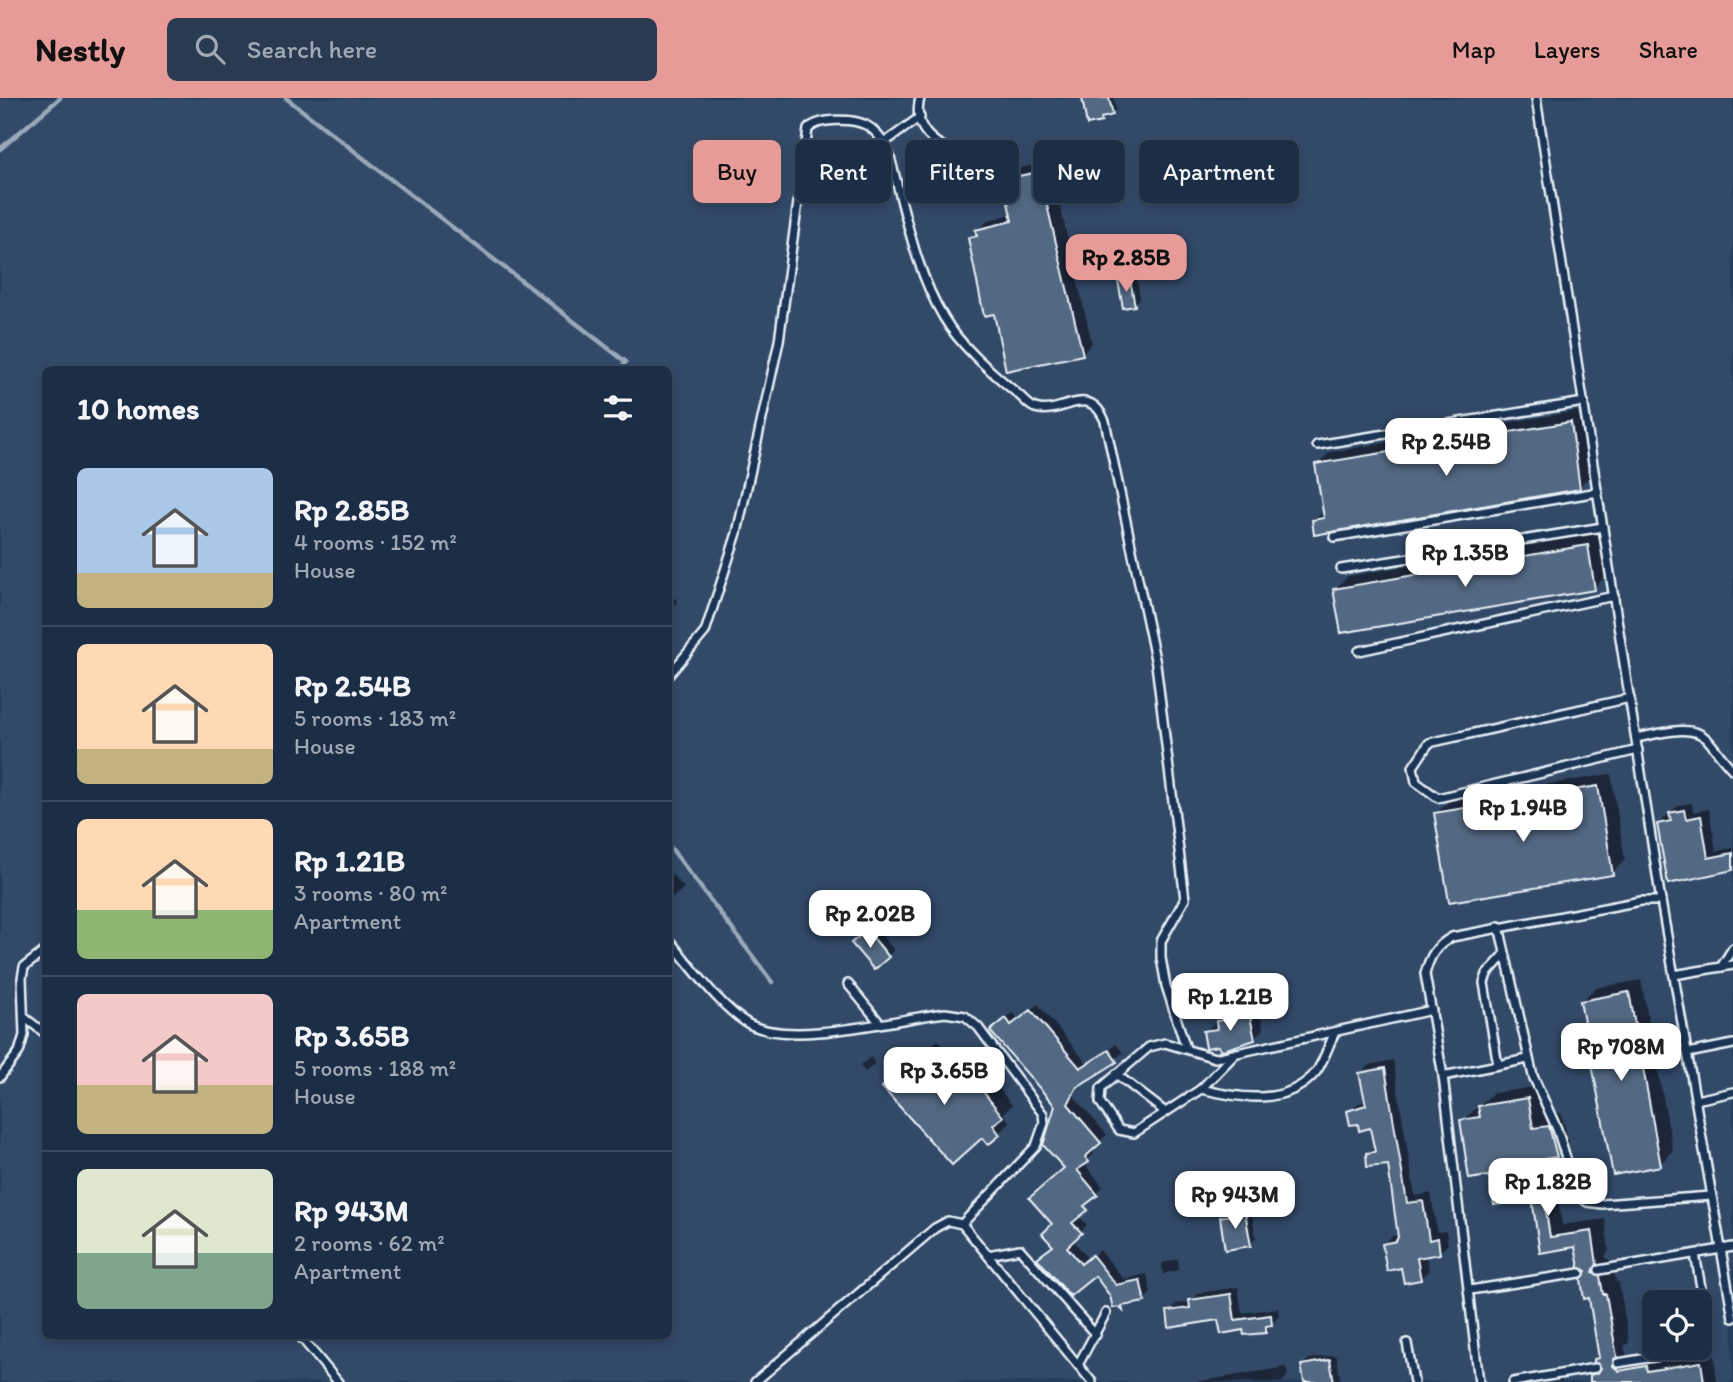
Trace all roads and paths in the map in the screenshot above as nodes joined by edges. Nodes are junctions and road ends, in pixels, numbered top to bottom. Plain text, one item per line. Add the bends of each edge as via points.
1 (920, 98) edge
2 (1536, 98) edge
3 (920, 117) junction
4 (806, 140) edge
5 (881, 140) edge
6 (888, 140) edge
7 (931, 140) edge
8 (891, 166) edge
9 (798, 203) edge
10 (1584, 402) junction
11 (1317, 445) dead end
12 (1598, 492) junction
13 (1603, 527) junction
14 (1334, 537) dead end
15 (1341, 569) dead end
16 (1614, 596) junction
17 (1359, 651) dead end
18 (672, 671) edge
19 (1630, 698) junction
20 (1636, 738) junction
21 (1638, 750) junction
22 (1733, 770) edge
23 (1661, 901) junction
24 (1499, 926) junction
25 (672, 944) edge
26 (1733, 948) edge
27 (42, 953) edge
28 (1505, 954) junction
29 (1733, 965) edge
30 (1721, 967) junction
31 (1674, 975) junction
32 (848, 984) dead end
33 (1432, 1010) junction
34 (25, 1018) junction
35 (879, 1022) junction
36 (42, 1031) edge
37 (1335, 1032) junction
38 (1733, 1044) edge
39 (1186, 1048) junction
40 (1236, 1053) junction
41 (1688, 1053) junction
42 (1528, 1059) junction
43 (1498, 1065) junction
44 (1116, 1074) junction
45 (1443, 1076) junction
46 (0, 1077) edge
47 (1201, 1089) junction
48 (1733, 1092) edge
49 (1696, 1100) junction
50 (1164, 1111) junction
51 (1711, 1196) junction
52 (961, 1224) junction
53 (1733, 1247) edge
54 (1719, 1250) junction
55 (1695, 1254) junction
56 (988, 1255) junction
57 (1599, 1270) dead end
58 (1580, 1273) dead end
59 (1470, 1290) junction
60 (1106, 1313) dead end
61 (1733, 1318) edge
62 (1096, 1335) junction
63 (302, 1339) edge
64 (1407, 1343) dead end
65 (1618, 1363) dead end
66 (1078, 1365) junction
67 (1595, 1368) dead end
68 (338, 1382) edge
69 (755, 1382) edge
70 (1092, 1382) edge
71 (1414, 1382) edge
72 (1479, 1382) edge
73 (1513, 1382) edge

1 - 3 lane
2 - 10 lane
3 - 6 lane
3 - 7 lane
4 - 5 lane via 808,129 819,122 865,125
8 - 39 lane via 928,285 944,320 990,370 1033,407 1044,410 1072,402 1090,403 1100,409 1105,421 1156,664 1185,899 1161,941 1161,958
9 - 18 lane via 779,341 737,533 705,632
10 - 11 lane
10 - 12 lane
12 - 13 lane
12 - 14 lane
13 - 15 lane
13 - 16 lane
16 - 17 lane
16 - 19 lane
19 - 20 lane
19 - 21 lane via 1429,743 1413,767 1416,782 1438,798
20 - 21 lane
20 - 22 lane via 1696,732 1706,737
21 - 23 lane
23 - 24 lane
23 - 31 lane
24 - 28 lane
24 - 33 lane via 1438,945 1425,974
25 - 35 lane via 733,1013 750,1025 810,1033
26 - 30 lane
27 - 34 lane via 24,967
28 - 42 lane
28 - 43 lane via 1484,983
29 - 30 lane
30 - 31 lane
31 - 41 lane
32 - 35 lane
33 - 37 lane
33 - 45 lane
34 - 36 lane
34 - 46 lane via 19,1052
35 - 52 lane via 945,1013 965,1016 1043,1114 1036,1146
37 - 40 lane
37 - 47 lane via 1317,1071 1288,1092 1240,1098
38 - 41 lane
39 - 40 lane via 1215,1058
39 - 44 lane via 1165,1043 1149,1047
40 - 47 lane
41 - 49 lane
42 - 43 lane
42 - 51 lane via 1577,1193 1587,1202
43 - 45 lane
44 - 50 lane
44 - 50 lane via 1101,1088 1100,1102 1119,1130 1134,1133
45 - 59 lane
47 - 50 lane
48 - 49 lane
49 - 51 lane
51 - 54 lane
52 - 56 lane
52 - 69 lane via 948,1221 935,1228
53 - 54 lane
54 - 55 lane
54 - 61 lane
55 - 57 lane
55 - 65 lane via 1707,1341 1701,1349
56 - 62 lane via 1020,1249
56 - 66 lane
58 - 59 lane
59 - 72 lane via 1469,1317
60 - 62 lane
62 - 66 lane
63 - 68 lane
64 - 71 lane
66 - 70 lane
67 - 73 lane

